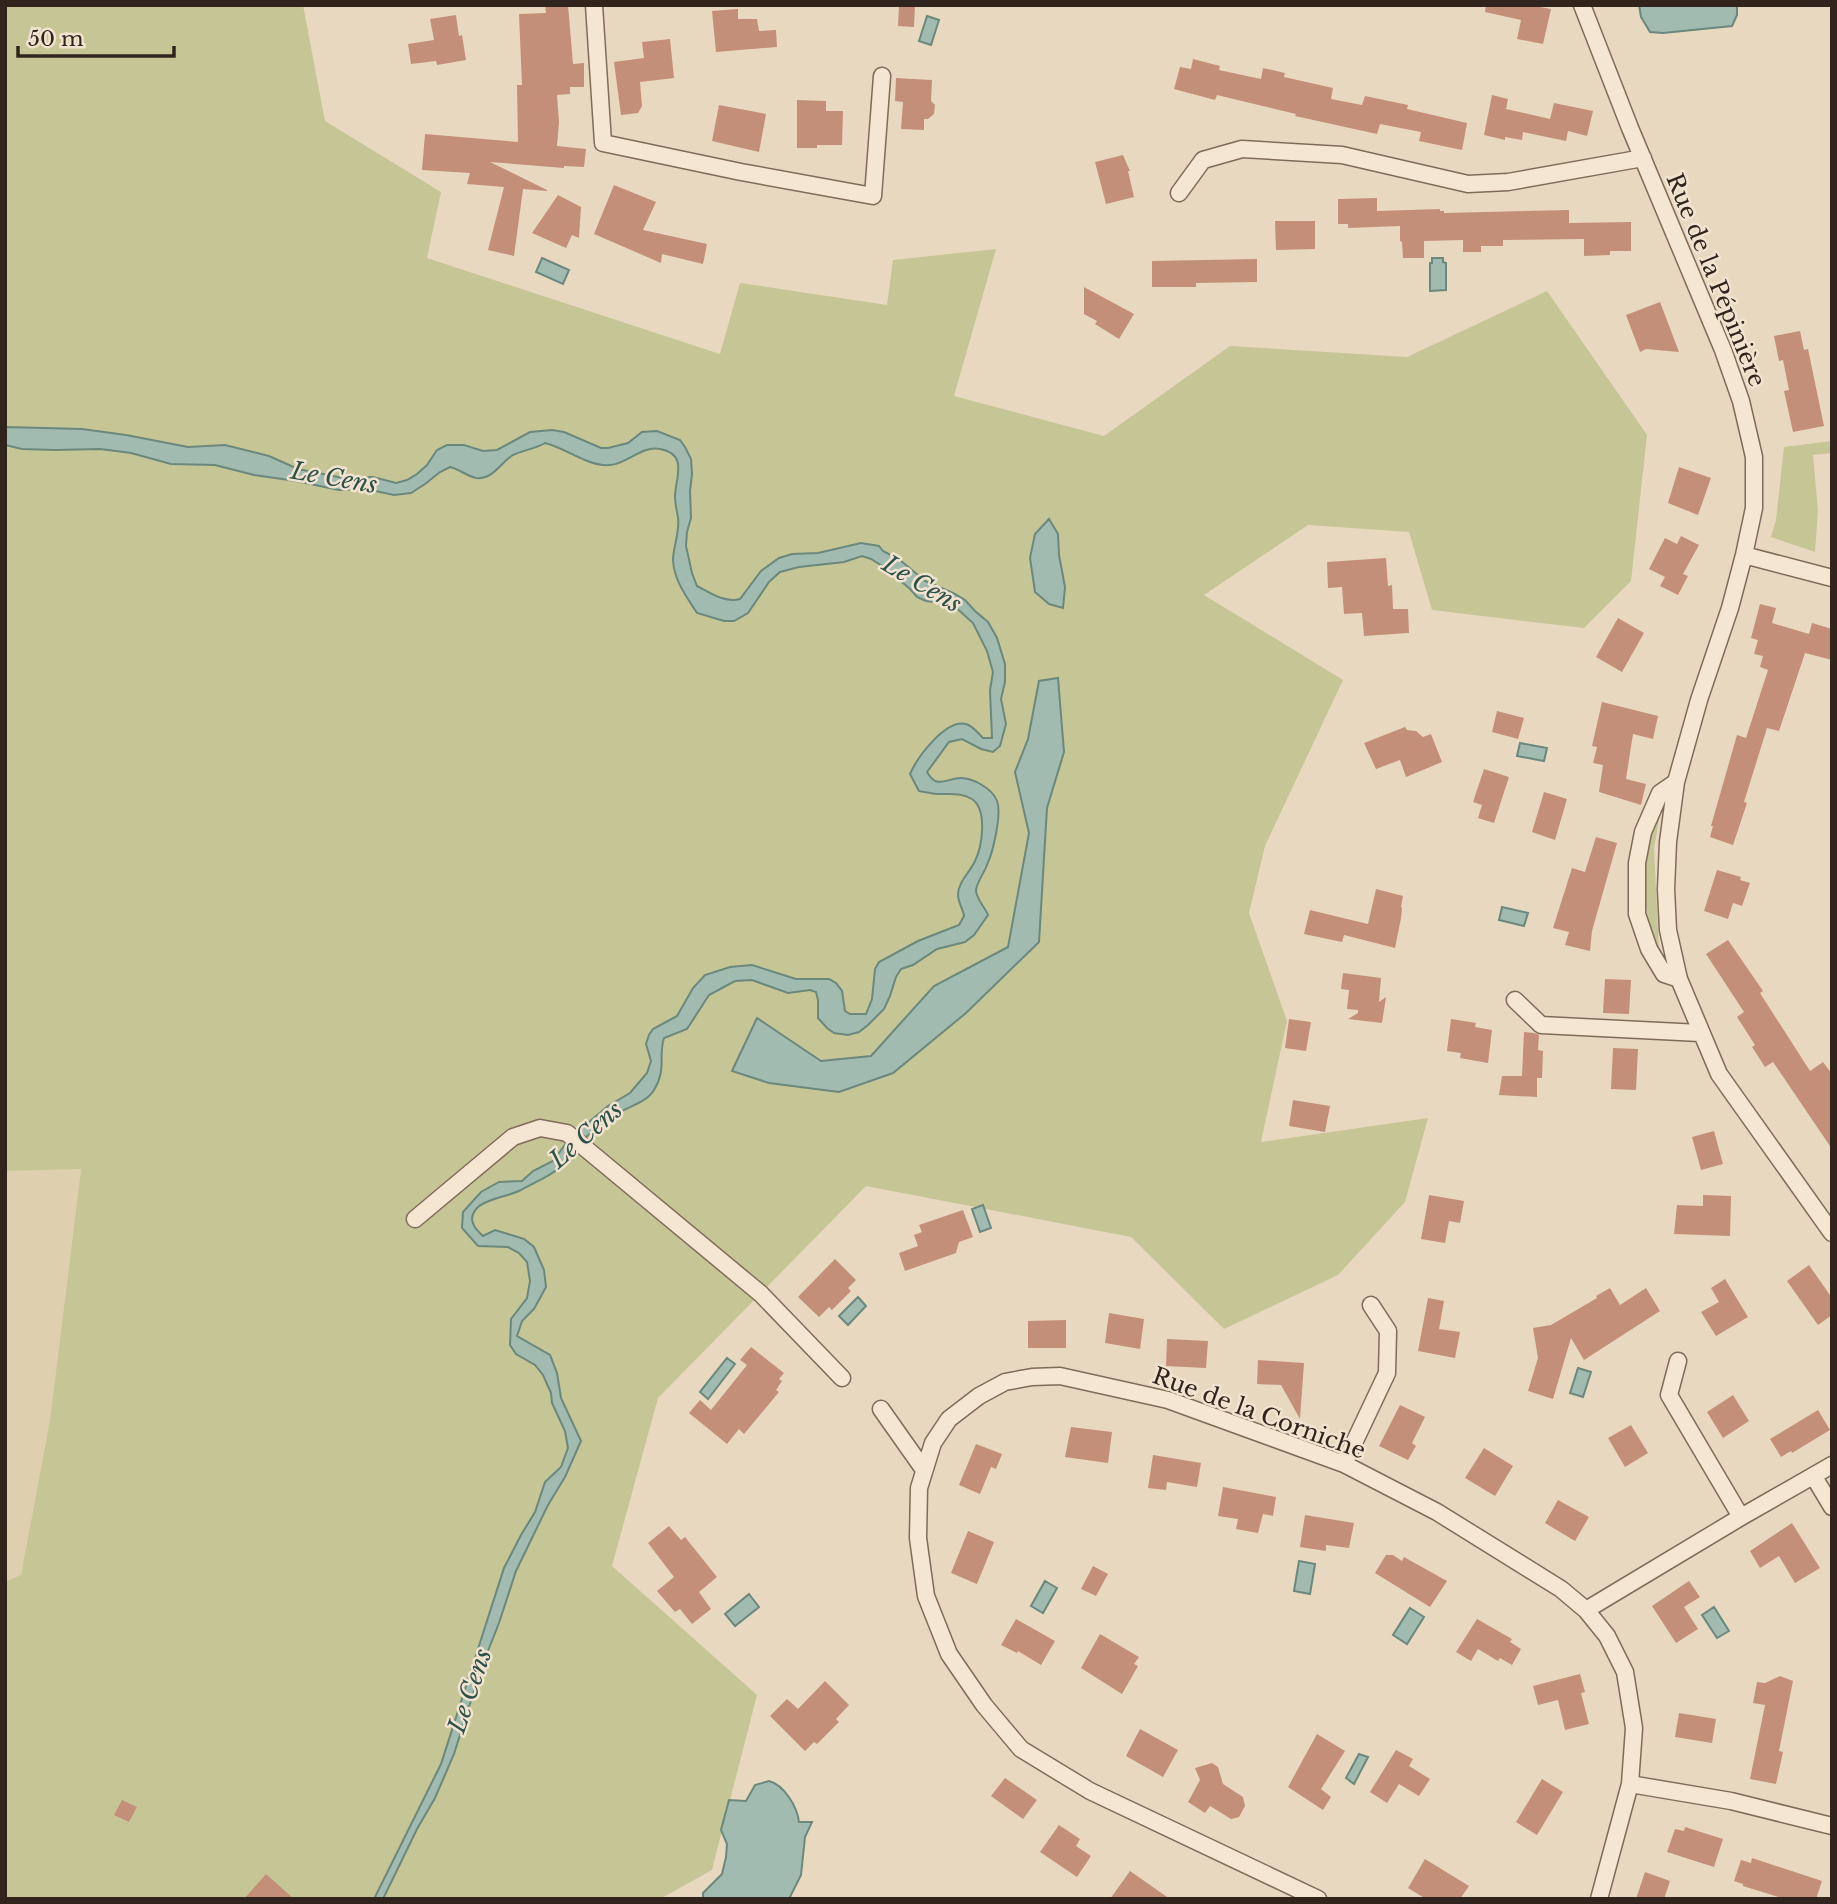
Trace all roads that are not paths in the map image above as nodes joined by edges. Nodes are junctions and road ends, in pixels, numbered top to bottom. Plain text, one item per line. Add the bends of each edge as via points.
1 (594, 5) edge
2 (1582, 5) edge
3 (882, 76) dead end
4 (1643, 159) junction
5 (1179, 193) dead end
6 (1744, 555) junction
7 (1832, 578) edge
8 (1675, 782) junction
9 (1679, 979) junction
10 (1515, 1000) dead end
11 (1700, 1033) junction
12 (415, 1219) dead end
13 (1832, 1233) edge
14 (1371, 1305) dead end
15 (1678, 1361) dead end
16 (842, 1378) dead end
17 (881, 1409) dead end
18 (1344, 1464) junction
19 (1832, 1465) edge
20 (924, 1470) junction
21 (1814, 1477) junction
22 (1832, 1507) edge
23 (1741, 1517) junction
24 (1586, 1610) junction
25 (1630, 1784) junction
26 (1832, 1826) edge
27 (1318, 1899) edge
28 (1599, 1899) edge

1 - 3 street via 603,143 873,197
2 - 4 street, Rue de la Pépinière
4 - 5 street via 1508,182 1468,184 1342,155 1242,149 1203,160
4 - 6 street, Rue de la Pépinière via 1741,401 1754,457 1754,508
6 - 7 street
6 - 8 street, Rue de la Pépinière
8 - 9 street, Rue de la Pépinière via 1666,889 1668,930
8 - 9 street, Rue de la Pépinière via 1660,793 1643,832 1637,863 1637,914 1664,974
9 - 11 street, Rue de la Pépinière
10 - 11 street via 1541,1025
11 - 13 street, Rue de la Pépinière via 1718,1074
12 - 16 street via 513,1137 540,1128 566,1133 761,1294
14 - 18 street via 1388,1331 1387,1373
15 - 23 street via 1669,1395
17 - 20 street
18 - 20 street, Rue de la Corniche via 1168,1399 1060,1376 1005,1382 979,1396 949,1419 933,1443
18 - 24 street, Rue de la Corniche via 1437,1512 1562,1589
19 - 21 street
20 - 27 street, Rue de la Corniche via 918,1538 926,1596 949,1654 1021,1749 1090,1791
21 - 22 street
21 - 23 street
23 - 24 street
24 - 25 street, Rue de la Corniche via 1607,1636 1625,1672 1634,1728
25 - 26 street via 1731,1801
25 - 28 street, Rue de la Corniche

